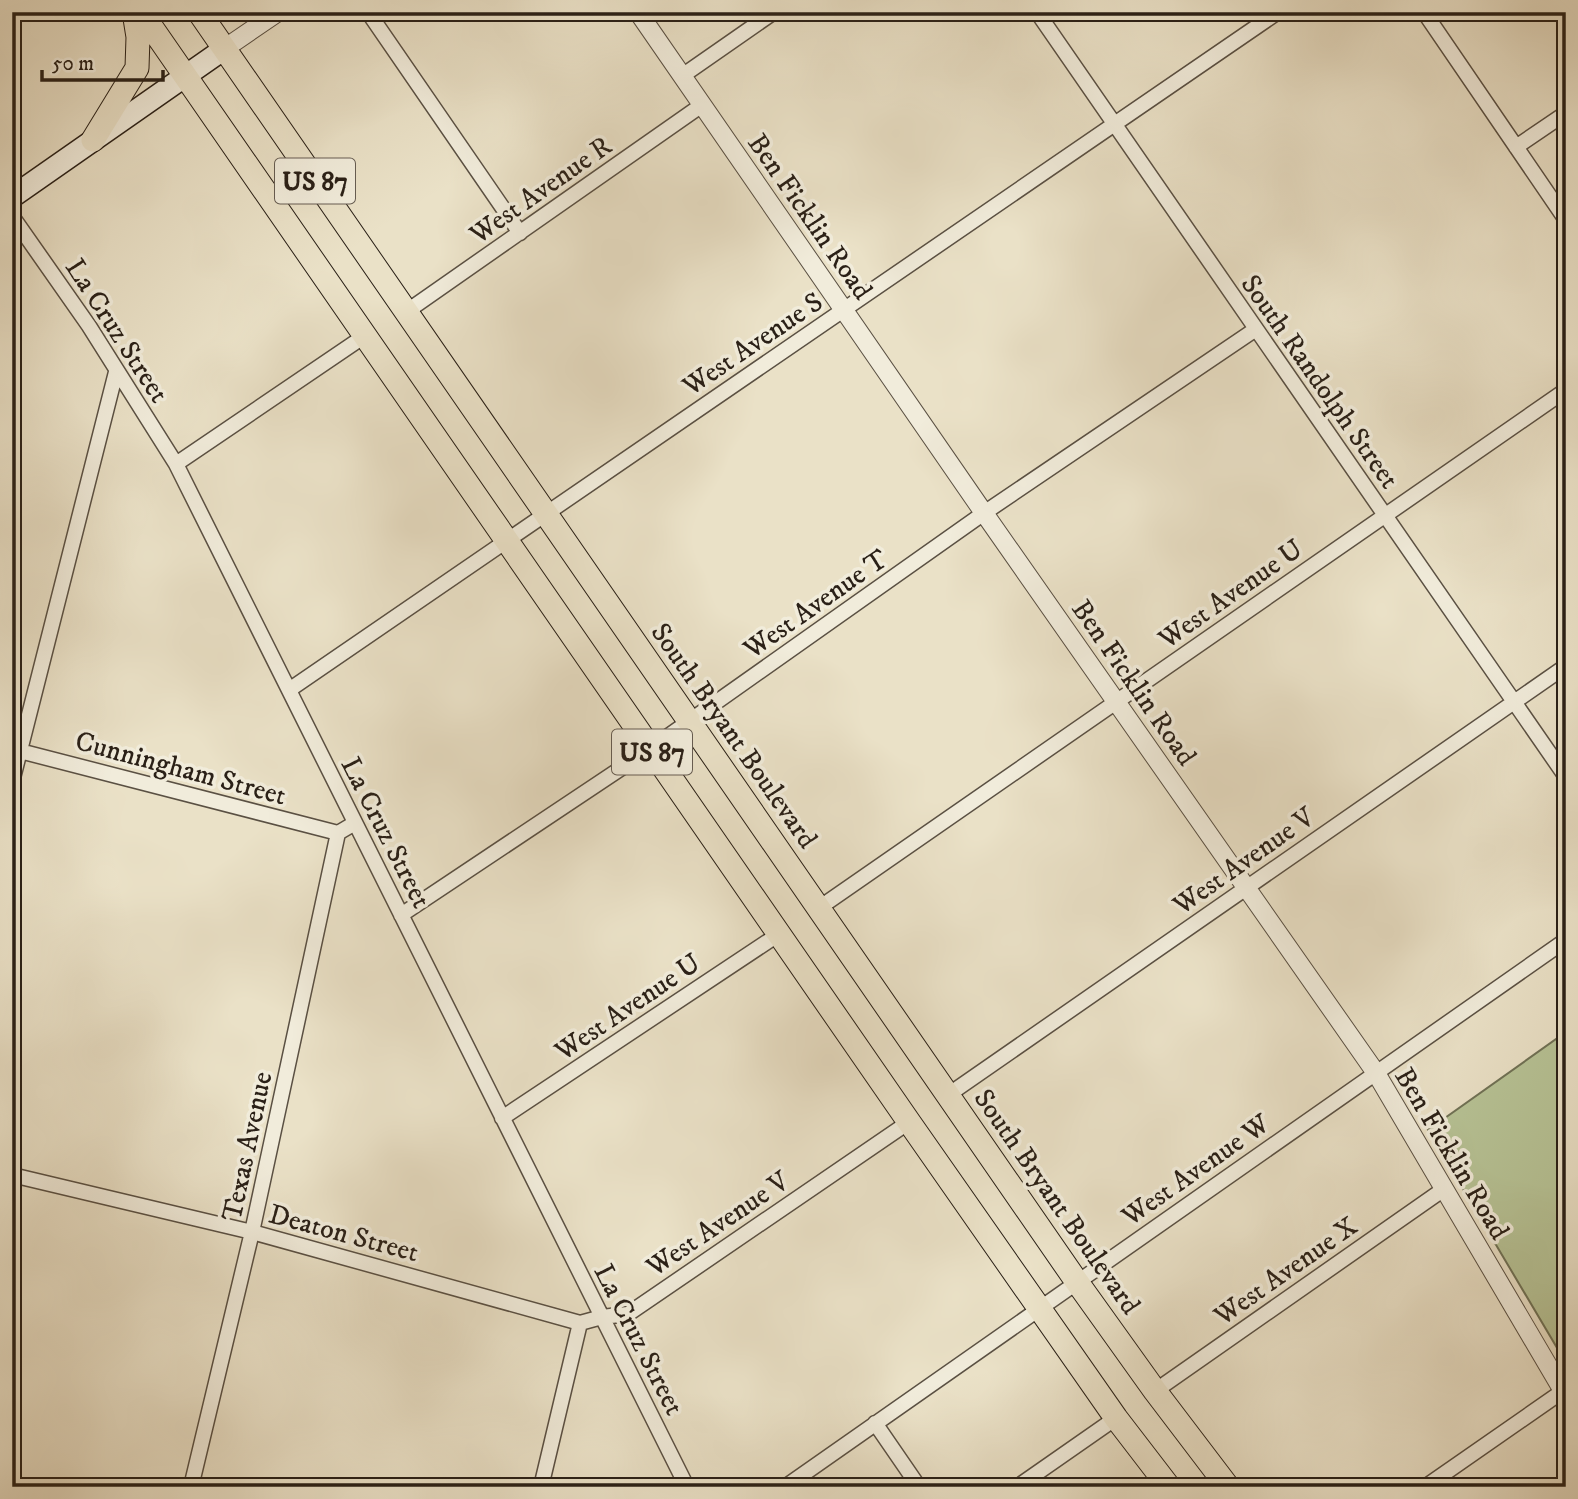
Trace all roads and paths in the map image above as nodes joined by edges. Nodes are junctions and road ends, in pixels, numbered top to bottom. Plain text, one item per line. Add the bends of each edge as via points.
1 (134, 12) edge
2 (141, 12) edge
3 (199, 12) edge
4 (278, 12) edge
5 (368, 12) edge
6 (638, 12) edge
7 (775, 12) edge
8 (1037, 12) edge
9 (1278, 12) edge
10 (1424, 12) edge
11 (224, 49) junction
12 (184, 76) junction
13 (682, 76) junction
14 (702, 105) junction
15 (1566, 113) edge
16 (1114, 124) junction
17 (93, 140) junction
18 (1516, 147) junction
19 (12, 197) edge
20 (12, 216) edge
21 (1566, 220) edge
22 (520, 233) junction
23 (844, 310) junction
24 (406, 312) junction
25 (1256, 328) junction
26 (366, 335) junction
27 (116, 372) junction
28 (1566, 390) edge
29 (176, 464) junction
30 (985, 513) junction
31 (546, 514) junction
32 (1385, 515) junction
33 (507, 541) junction
34 (1566, 666) edge
35 (289, 690) junction
36 (1116, 701) junction
37 (1514, 702) junction
38 (690, 721) junction
39 (650, 749) junction
40 (16, 750) edge
41 (1566, 777) edge
42 (12, 782) edge
43 (355, 823) junction
44 (338, 834) junction
45 (1246, 888) junction
46 (818, 908) junction
47 (401, 915) junction
48 (779, 934) junction
49 (1566, 940) edge
50 (1376, 1073) junction
51 (948, 1095) junction
52 (502, 1118) junction
53 (908, 1122) junction
54 (12, 1175) edge
55 (1444, 1188) junction
56 (252, 1232) junction
57 (1077, 1282) junction
58 (1039, 1308) junction
59 (602, 1317) junction
60 (580, 1323) junction
61 (1155, 1391) junction
62 (1564, 1393) edge
63 (1116, 1418) junction
64 (875, 1423) junction
65 (191, 1487) edge
66 (541, 1487) edge
67 (687, 1487) edge
68 (785, 1487) edge
69 (919, 1487) edge
70 (1017, 1487) edge
71 (1169, 1487) edge
72 (1228, 1487) edge
73 (1425, 1487) edge

1 - 17 main road via 136,68
2 - 12 main road, US 87
3 - 11 main road, South Bryant Boulevard / US 87
4 - 11 street
5 - 22 street
6 - 13 street, Ben Ficklin Road
7 - 13 street
8 - 16 street, South Randolph Street
9 - 16 street, West Avenue S
10 - 18 street
11 - 12 main road
11 - 24 main road, South Bryant Boulevard / US 87
12 - 17 main road
12 - 26 main road, US 87
13 - 14 street, Ben Ficklin Road
14 - 22 street, West Avenue R
14 - 23 street, Ben Ficklin Road
15 - 18 street
16 - 23 street, West Avenue S
16 - 25 street, South Randolph Street
17 - 19 main road
18 - 21 street
20 - 27 street, La Cruz Street
22 - 24 street, West Avenue R
23 - 30 street, Ben Ficklin Road
23 - 31 street, West Avenue S
24 - 31 main road, South Bryant Boulevard / US 87
25 - 30 street, West Avenue T
25 - 32 street, South Randolph Street
26 - 29 street
26 - 33 main road, US 87
27 - 29 street, La Cruz Street
27 - 40 street
28 - 32 street, West Avenue U
29 - 35 street, La Cruz Street
30 - 36 street, Ben Ficklin Road
30 - 38 street, West Avenue T
31 - 33 street, West Avenue S
31 - 38 main road, South Bryant Boulevard / US 87
32 - 36 street, West Avenue U
32 - 37 street, South Randolph Street
33 - 35 street, West Avenue S
33 - 39 main road, US 87
34 - 37 street, West Avenue V
35 - 43 street, La Cruz Street
36 - 45 street, Ben Ficklin Road
36 - 46 street, West Avenue U
37 - 41 street, South Randolph Street
37 - 45 street, West Avenue V
38 - 39 street, West Avenue T
38 - 46 main road, South Bryant Boulevard / US 87
39 - 47 street, West Avenue T
39 - 48 main road, US 87
40 - 42 street
40 - 44 street, Cunningham Street
43 - 44 street
43 - 47 street, La Cruz Street
44 - 56 street, Texas Avenue
45 - 50 street, Ben Ficklin Road
45 - 51 street, West Avenue V
46 - 51 main road, South Bryant Boulevard / US 87
47 - 52 street, La Cruz Street
48 - 52 street, West Avenue U
48 - 53 main road, US 87
49 - 50 street, West Avenue W
50 - 55 street, Ben Ficklin Road
50 - 57 street, West Avenue W
51 - 57 main road, South Bryant Boulevard / US 87
52 - 59 street, La Cruz Street
53 - 58 main road, US 87
53 - 59 street, West Avenue V via 628,1314
54 - 56 street, Deaton Street
55 - 61 street, West Avenue X
55 - 62 street, Ben Ficklin Road
56 - 60 street, Deaton Street
56 - 65 street, Texas Avenue
57 - 58 street, West Avenue W
57 - 61 main road, South Bryant Boulevard / US 87
58 - 63 main road, US 87
58 - 64 street, West Avenue W
59 - 60 street, West Avenue V
59 - 67 street, La Cruz Street
60 - 66 street
61 - 72 main road, South Bryant Boulevard / US 87
62 - 73 street
63 - 70 street
63 - 71 main road, US 87
64 - 68 street, West Avenue W
64 - 69 street

